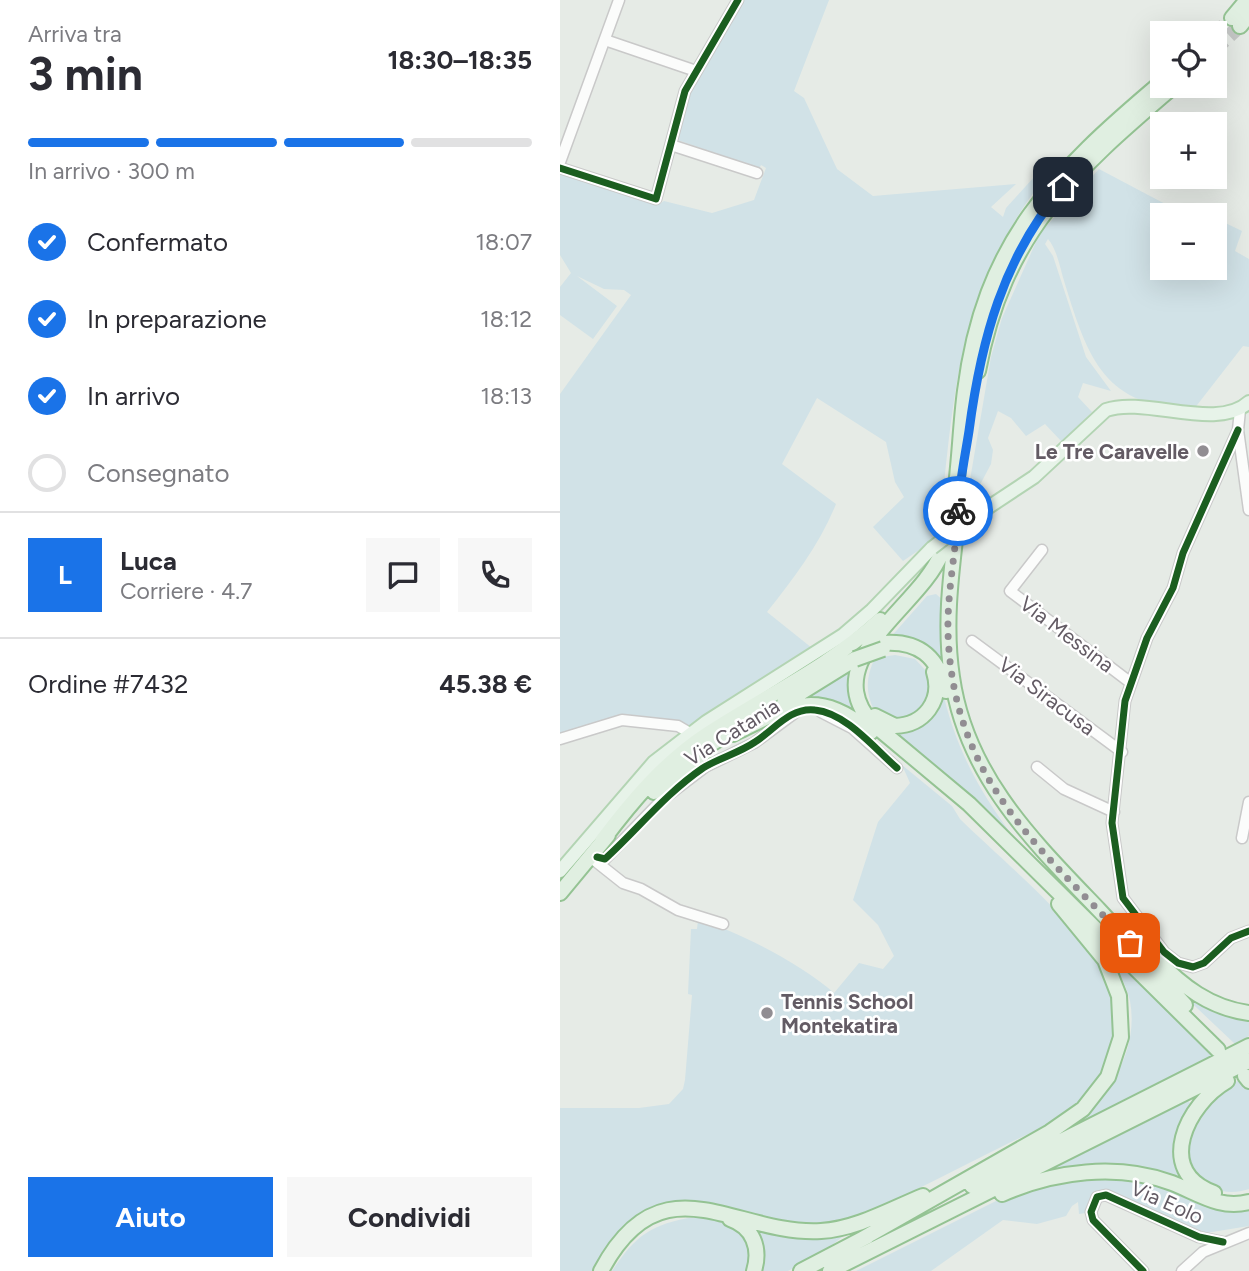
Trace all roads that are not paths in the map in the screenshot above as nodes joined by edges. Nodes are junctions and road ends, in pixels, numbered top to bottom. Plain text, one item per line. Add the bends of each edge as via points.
1 (619, 0) edge
2 (738, 0) edge
3 (1247, 0) edge
4 (1240, 20) tunnel mouth
5 (605, 40) junction
6 (696, 71) junction
7 (1150, 93) edge
8 (1161, 98) edge
9 (671, 145) junction
10 (560, 165) edge
11 (757, 173) dead end
12 (965, 390) junction
13 (1245, 406) edge
14 (1238, 430) junction
15 (958, 502) junction
16 (1249, 510) edge
17 (1042, 550) dead end
18 (972, 641) dead end
19 (883, 646) junction
20 (857, 655) junction
21 (1131, 683) junction
22 (690, 733) junction
23 (733, 734) junction
24 (560, 739) edge
25 (1122, 752) junction
26 (1037, 767) dead end
27 (897, 768) dead end
28 (996, 793) junction
29 (1249, 807) edge
30 (1114, 812) junction
31 (994, 829) junction
32 (1242, 838) dead end
33 (602, 841) junction
34 (596, 858) junction
35 (1024, 865) junction
36 (560, 871) edge
37 (560, 892) edge
38 (1063, 895) junction
39 (560, 902) edge
40 (723, 924) dead end
41 (1249, 932) edge
42 (1184, 1004) junction
43 (1249, 1013) edge
44 (1249, 1046) edge
45 (1249, 1061) edge
46 (1248, 1076) edge
47 (977, 1185) junction
48 (1249, 1193) edge
49 (1249, 1202) edge
50 (1249, 1233) edge
51 (904, 1234) junction
52 (1223, 1242) junction
53 (885, 1244) junction
54 (604, 1271) edge
55 (754, 1271) edge
56 (801, 1271) edge
57 (830, 1271) edge
58 (846, 1271) edge
59 (1143, 1271) edge
60 (1182, 1271) edge
61 (1189, 1271) edge

1 - 5 street
2 - 6 street
3 - 4 highway
5 - 6 street
5 - 10 street
6 - 9 street via 682,99
7 - 12 highway via 1073,161 1018,230 986,297
8 - 15 highway via 1051,201 1019,250 986,337
9 - 10 street via 656,199
9 - 11 street
12 - 31 highway via 953,498 941,552 922,586 864,653 856,693 861,710 872,723
12 - 33 highway via 941,539 922,574 855,641 682,753 627,807
13 - 14 street
13 - 22 main road, Via Catania, bridge via 1181,413 1129,406 1106,410 1034,477 932,548 843,635
14 - 16 street
14 - 21 street
15 - 19 highway via 949,547 938,573 879,646 864,678 866,701 877,718 895,726 915,722 933,704 937,683 933,669 912,651
15 - 28 highway via 948,614 951,675 971,746
17 - 21 street, Via Messina via 1010,591
18 - 25 street, Via Siracusa
19 - 20 highway, bridge
19 - 42 highway via 909,644 935,661 963,750 1003,818
20 - 23 highway
20 - 33 highway via 678,765
21 - 25 street
22 - 24 street via 678,726 621,720
22 - 36 main road, Via Catania via 638,778
23 - 34 highway via 654,791
23 - 35 highway via 796,705 813,703 844,712
25 - 30 street
26 - 30 street via 1064,789
27 - 34 street, Via Catania via 838,719 814,710 800,711 754,743 705,767 663,799 605,859
28 - 42 highway via 1029,838
28 - 43 highway via 1182,984 1219,1006
29 - 32 street
30 - 41 street via 1123,898 1164,953 1193,967 1231,938
31 - 35 highway
31 - 38 highway
33 - 37 highway
34 - 39 highway
34 - 40 street via 623,883 678,910
35 - 38 highway
35 - 47 highway via 1104,960 1119,996 1121,1037 1108,1077 1083,1109
38 - 42 highway via 1222,1048
44 - 47 highway
45 - 47 highway
46 - 48 highway via 1214,1089 1199,1102 1186,1124 1181,1148 1186,1169 1202,1187 1223,1196
47 - 51 highway
47 - 54 highway via 820,1231 711,1209 671,1211 633,1229
47 - 56 highway
49 - 51 highway via 1225,1205 1143,1175 1081,1173 1034,1182
50 - 52 street
51 - 53 highway
52 - 59 street, Via Eolo via 1199,1237 1107,1195 1097,1197 1093,1220
52 - 60 street
52 - 61 street
53 - 57 highway
53 - 58 highway
54 - 55 highway via 636,1232 663,1218 690,1212 711,1213 747,1228 756,1247

